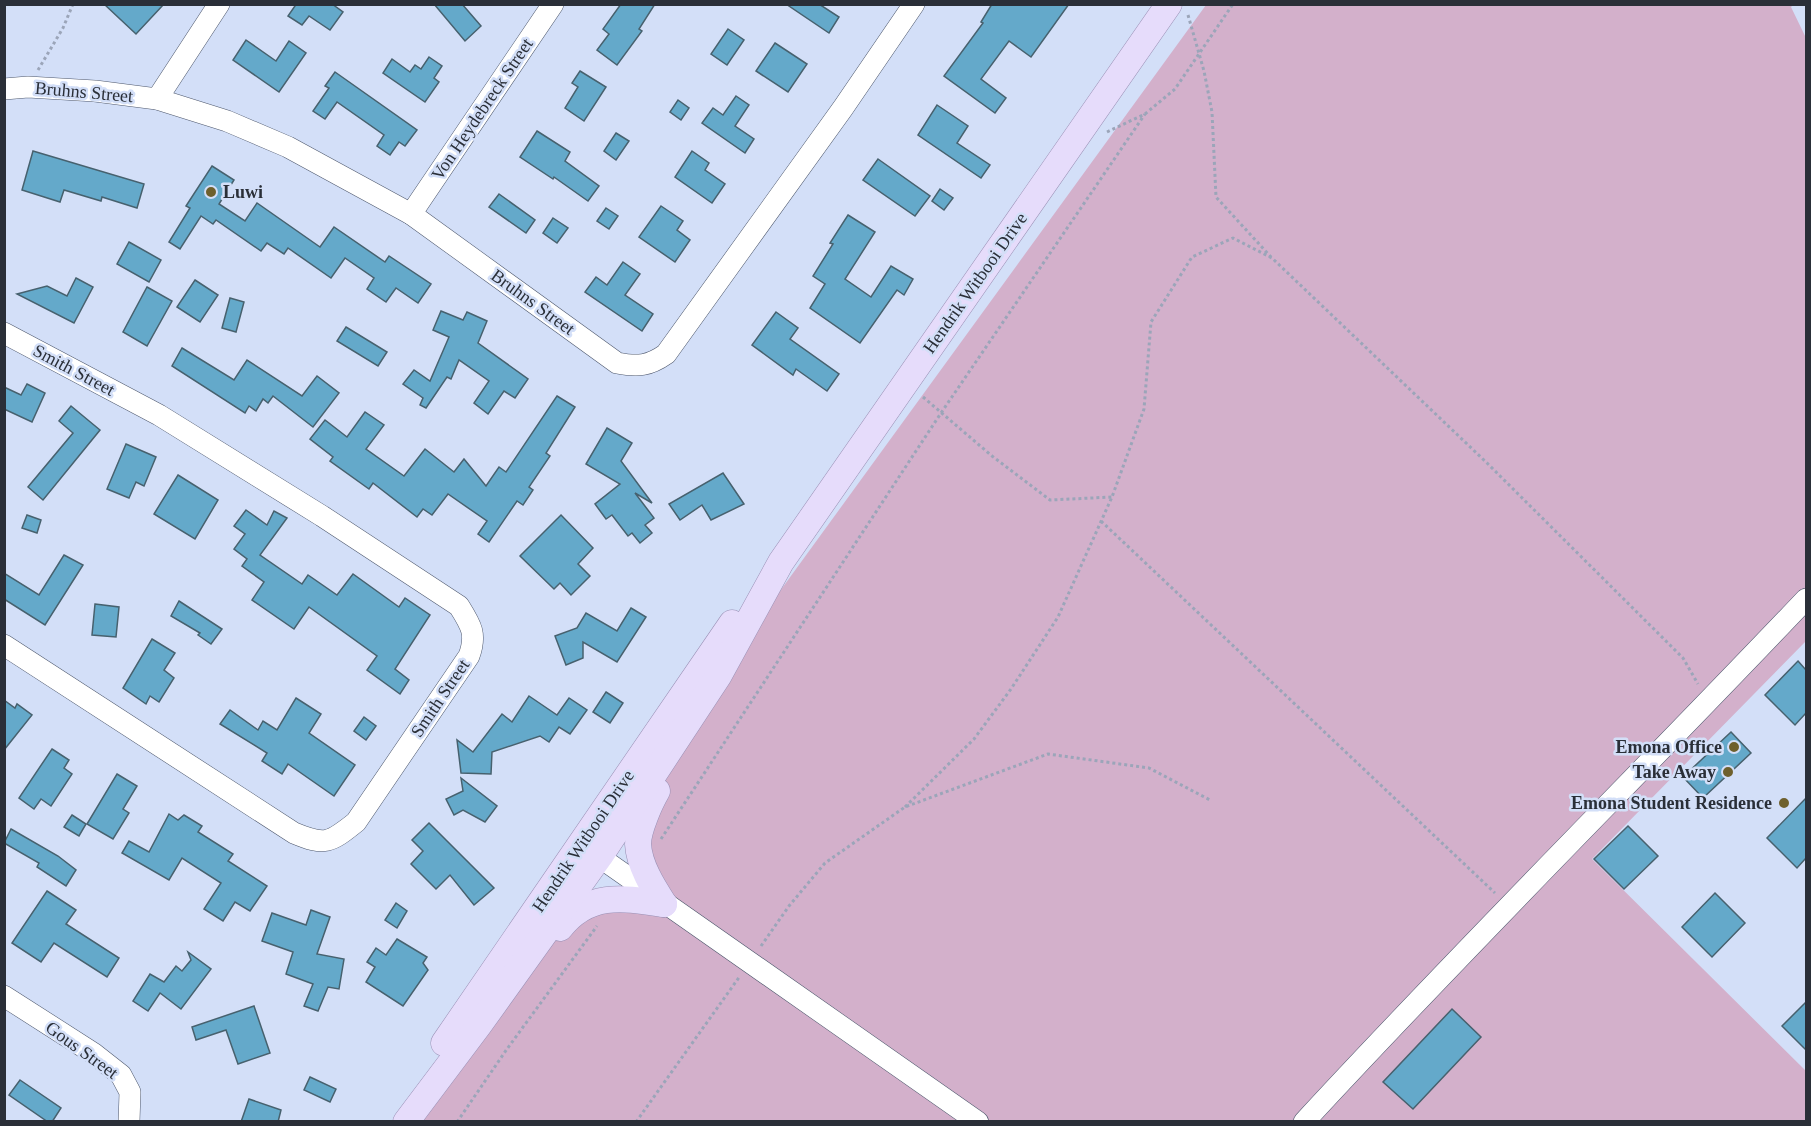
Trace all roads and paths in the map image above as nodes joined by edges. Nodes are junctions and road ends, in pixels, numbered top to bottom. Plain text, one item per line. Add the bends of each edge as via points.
1 (73, 4) edge
2 (219, 4) edge
3 (553, 4) edge
4 (914, 4) edge
5 (1233, 4) edge
6 (1178, 9) edge
7 (1198, 53) junction
8 (28, 87) junction
9 (4, 89) edge
10 (158, 99) junction
11 (1145, 114) junction
12 (1106, 133) dead end
13 (411, 214) junction
14 (1272, 258) junction
15 (4, 333) edge
16 (906, 383) junction
17 (941, 413) junction
18 (1112, 497) junction
19 (1101, 521) junction
20 (781, 562) junction
21 (1806, 599) edge
22 (4, 645) edge
23 (719, 675) junction
24 (1708, 702) junction
25 (1210, 800) dead end
26 (905, 807) junction
27 (590, 850) junction
28 (644, 864) junction
29 (664, 904) junction
30 (1509, 906) junction
31 (598, 926) dead end
32 (749, 963) junction
33 (4, 996) edge
34 (479, 1025) junction
35 (129, 1122) edge
36 (388, 1122) edge
37 (406, 1122) edge
38 (457, 1122) edge
39 (636, 1122) edge
40 (978, 1122) edge
41 (1304, 1122) edge

1 - 8 path
2 - 10 street
3 - 13 street, Von Heydebreck Street
4 - 13 street, Bruhns Street via 666,354 654,363 617,363
5 - 7 path
6 - 7 path
6 - 16 main road, Hendrik Witbooi Drive
7 - 11 path via 1175,89
7 - 14 path via 1212,112 1216,196
8 - 9 street, Bruhns Street
8 - 10 street, Bruhns Street
10 - 13 street, Bruhns Street via 227,121 288,147
11 - 12 path
11 - 17 path
14 - 18 path via 1233,238 1191,257 1151,322 1144,409
14 - 24 path via 1487,463 1683,658
15 - 22 street, Smith Street via 159,415 322,516 459,606 474,635 469,656 356,822 333,838 316,842 294,833
16 - 17 path
16 - 20 main road, Hendrik Witbooi Drive
17 - 18 path via 1050,500
17 - 28 path
18 - 19 path
19 - 26 path via 1058,617 1011,689 974,739
19 - 30 path
20 - 23 main road, Hendrik Witbooi Drive
20 - 27 main road, Hendrik Witbooi Drive via 709,655
21 - 24 street
23 - 27 main road, Hendrik Witbooi Drive
23 - 28 main road via 650,803 638,842
24 - 30 street
25 - 26 path via 1149,768 1048,754
26 - 32 path via 825,864
27 - 29 street
27 - 34 main road, Hendrik Witbooi Drive
27 - 36 main road, Hendrik Witbooi Drive
28 - 29 main road
29 - 32 street
29 - 34 main road via 619,898 578,911 567,919 496,1013
30 - 41 street
31 - 38 path
32 - 39 path
32 - 40 street
33 - 35 street, Gous Street via 121,1074 130,1092
34 - 37 main road, Hendrik Witbooi Drive

